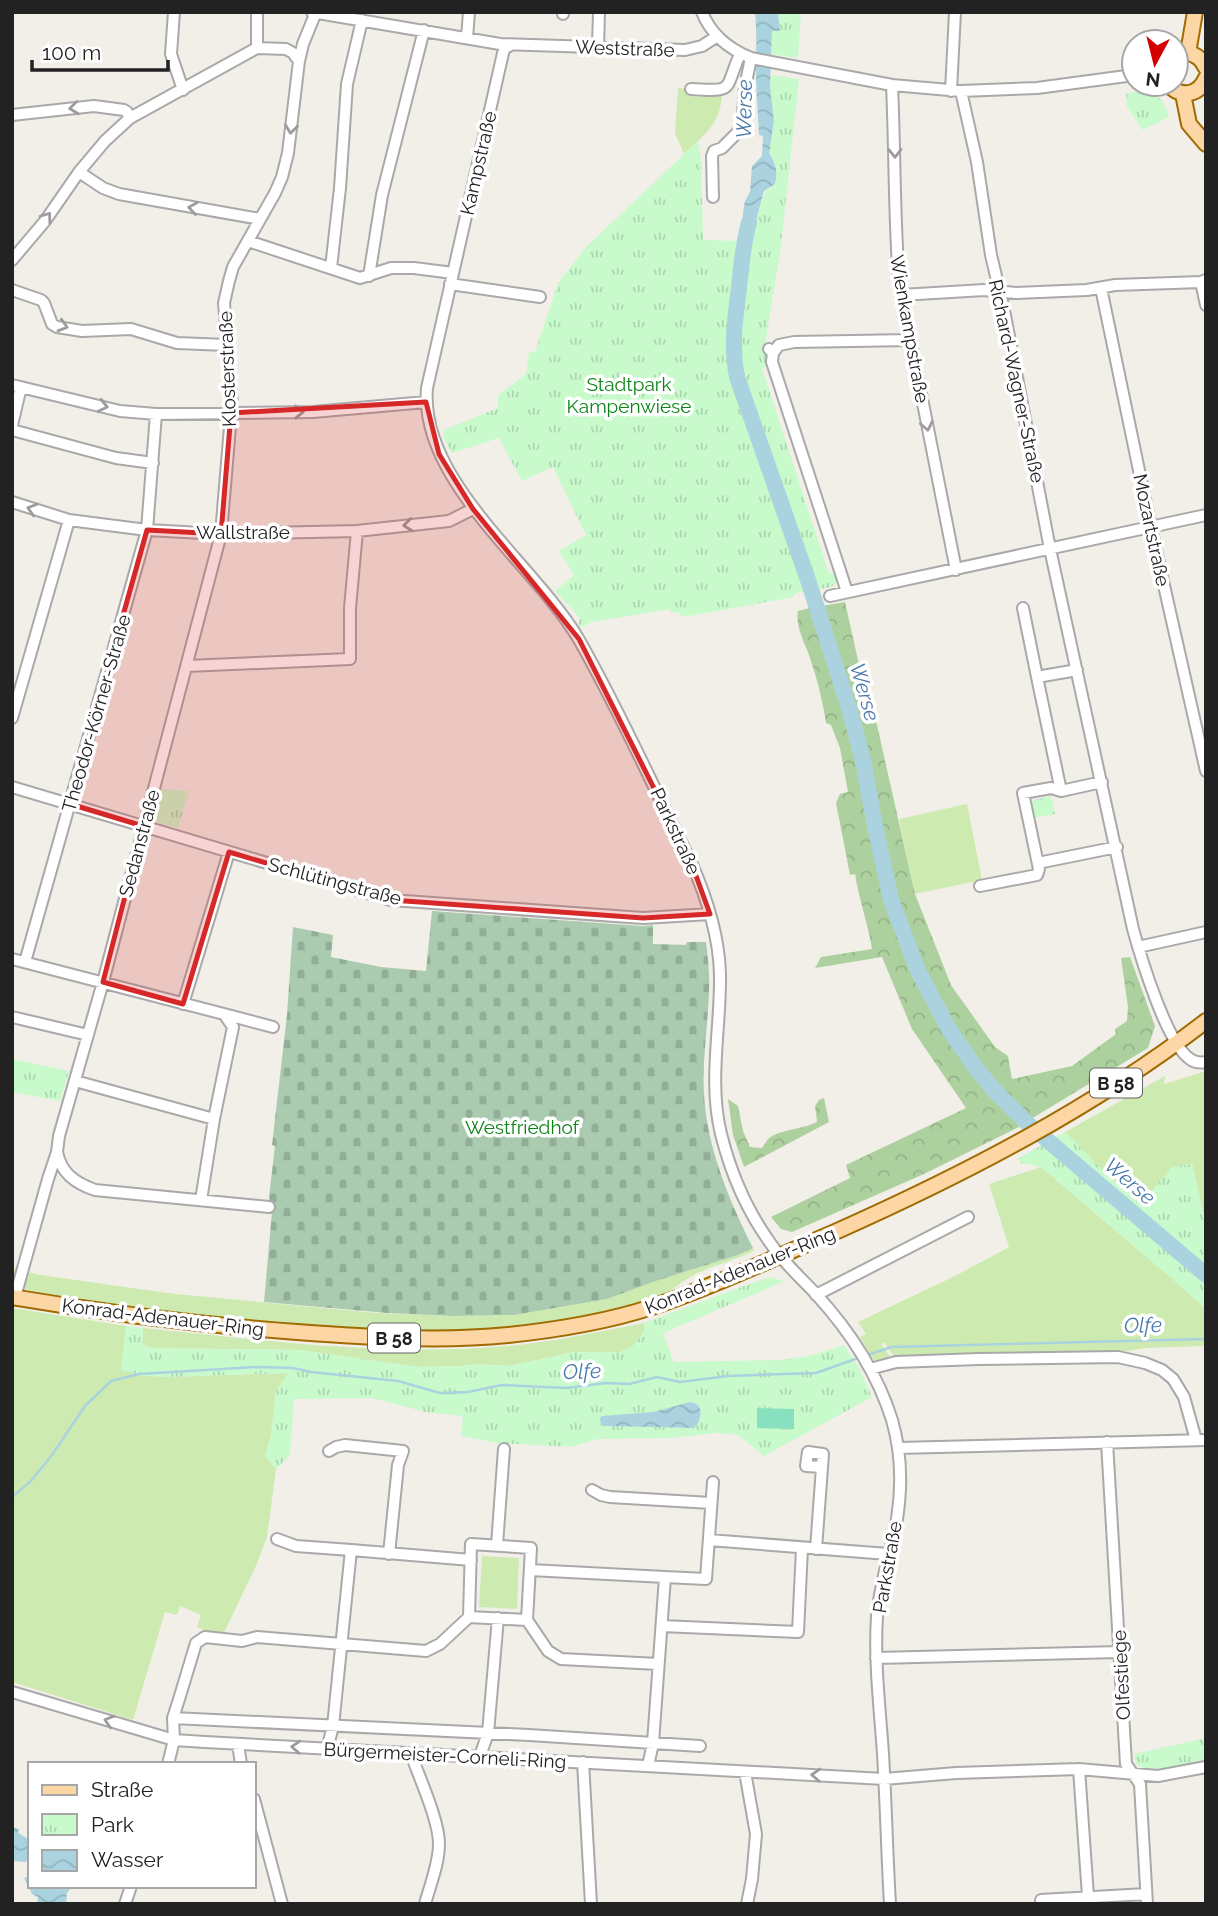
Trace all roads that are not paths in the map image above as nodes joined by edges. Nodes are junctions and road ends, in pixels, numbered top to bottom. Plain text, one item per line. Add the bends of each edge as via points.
1 (257, 12) edge
2 (469, 12) edge
3 (599, 12) edge
4 (702, 12) edge
5 (955, 12) edge
6 (174, 14) edge
7 (314, 15) edge
8 (361, 23) junction
9 (423, 34) junction
10 (716, 37) junction
11 (467, 38) junction
12 (511, 45) junction
13 (598, 47) junction
14 (257, 48) junction
15 (1190, 56) edge
16 (749, 57) junction
17 (299, 61) junction
18 (1206, 68) edge
19 (1120, 77) edge
20 (1206, 78) edge
21 (892, 85) junction
22 (691, 89) dead end
23 (183, 90) junction
24 (956, 91) junction
25 (1190, 92) edge
26 (1184, 98) edge
27 (12, 115) edge
28 (130, 118) junction
29 (1206, 144) edge
30 (79, 172) junction
31 (713, 197) dead end
32 (260, 219) junction
33 (248, 241) junction
34 (12, 260) edge
35 (331, 268) junction
36 (369, 276) junction
37 (452, 279) junction
38 (1203, 281) edge
39 (1101, 288) junction
40 (12, 290) edge
41 (999, 291) junction
42 (901, 295) junction
43 (540, 296) dead end
44 (1206, 305) edge
45 (910, 340) junction
46 (228, 345) junction
47 (17, 386) edge
48 (426, 402) junction
49 (231, 413) junction
50 (156, 414) junction
51 (12, 427) edge
52 (153, 463) junction
53 (12, 502) edge
54 (474, 509) junction
55 (1206, 515) edge
56 (69, 520) junction
57 (1151, 528) junction
58 (147, 530) junction
59 (357, 531) junction
60 (221, 534) junction
61 (1051, 549) junction
62 (956, 570) junction
63 (847, 592) junction
64 (830, 596) dead end
65 (1023, 608) dead end
66 (187, 666) junction
67 (1077, 670) junction
68 (1037, 677) junction
69 (12, 718) edge
70 (1206, 771) edge
71 (1101, 782) junction
72 (12, 787) edge
73 (1061, 791) junction
74 (70, 804) junction
75 (144, 826) junction
76 (1116, 847) junction
77 (229, 852) junction
78 (1038, 863) junction
79 (980, 886) dead end
80 (710, 914) junction
81 (1206, 932) edge
82 (1138, 947) junction
83 (12, 959) edge
84 (25, 962) junction
85 (103, 982) junction
86 (183, 1004) junction
87 (224, 1014) junction
88 (12, 1017) edge
89 (1206, 1021) edge
90 (273, 1027) dead end
91 (88, 1035) junction
92 (1177, 1042) junction
93 (1206, 1062) edge
94 (75, 1082) junction
95 (214, 1119) junction
96 (57, 1152) junction
97 (201, 1200) junction
98 (269, 1207) dead end
99 (968, 1217) dead end
100 (779, 1256) junction
101 (816, 1294) junction
102 (13, 1297) edge
103 (866, 1361) junction
104 (1201, 1440) edge
105 (1107, 1442) junction
106 (898, 1448) junction
107 (504, 1449) dead end
108 (328, 1451) dead end
109 (822, 1467) dead end
110 (713, 1482) dead end
111 (592, 1490) dead end
112 (712, 1503) junction
113 (277, 1539) dead end
114 (709, 1540) junction
115 (497, 1545) junction
116 (802, 1548) junction
117 (816, 1549) junction
118 (351, 1550) junction
119 (389, 1553) junction
120 (888, 1554) junction
121 (471, 1560) junction
122 (530, 1570) junction
123 (665, 1577) junction
124 (469, 1617) junction
125 (498, 1618) junction
126 (527, 1620) junction
127 (662, 1626) junction
128 (342, 1645) junction
129 (1120, 1651) junction
130 (876, 1658) junction
131 (658, 1664) junction
132 (12, 1692) edge
133 (173, 1718) junction
134 (333, 1726) junction
135 (488, 1734) junction
136 (159, 1736) junction
137 (174, 1740) junction
138 (653, 1743) junction
139 (238, 1744) junction
140 (700, 1746) dead end
141 (333, 1749) junction
142 (411, 1754) junction
143 (480, 1756) junction
144 (496, 1757) junction
145 (168, 1762) edge
146 (241, 1762) edge
147 (583, 1762) junction
148 (648, 1766) junction
149 (1206, 1767) edge
150 (1079, 1769) junction
151 (745, 1772) junction
152 (1134, 1775) junction
153 (884, 1779) junction
154 (256, 1806) edge
155 (1088, 1896) junction
156 (1147, 1899) edge
157 (282, 1904) edge
158 (425, 1904) edge
159 (591, 1904) edge
160 (747, 1904) edge
161 (890, 1904) edge
162 (1041, 1904) edge

1 - 14 street
2 - 11 street
3 - 13 street
4 - 10 street
5 - 24 street, Richard-Wagner-Straße
6 - 23 street via 171,54
7 - 8 street, Weststraße
7 - 17 street, Klosterstraße
8 - 9 street, Weststraße
8 - 35 street via 347,84
9 - 11 street, Weststraße
9 - 36 street via 382,195
10 - 13 street, Weststraße via 685,51
10 - 16 street
11 - 12 street, Weststraße
12 - 13 street, Weststraße
12 - 37 street, Kampstraße via 503,53
14 - 17 street via 286,49
14 - 23 street
15 - 18 main road via 1200,58
16 - 21 street
16 - 22 street via 721,90
16 - 31 street via 742,128 712,156
17 -> 32 street, Klosterstraße via 288,153 282,177
19 - 24 street via 1037,88
20 - 25 main road
21 - 24 street
21 -> 42 street, Wienkampstraße
23 - 28 street
24 - 41 street, Richard-Wagner-Straße via 977,162
26 - 29 main road via 1189,124
28 -> 27 street via 128,111 94,106
28 - 30 street
32 -> 30 street via 119,194
34 -> 30 street
32 - 33 street, Klosterstraße
33 - 35 street
33 - 46 street, Klosterstraße via 233,267 224,303
35 - 36 street via 360,278
36 - 37 street via 391,268 414,268
37 - 43 street
37 - 48 street, Kampstraße
38 - 39 street
38 - 44 street
39 - 41 street
39 - 57 street, Mozartstraße
40 -> 46 street via 41,300 57,327 131,329 177,343
41 - 42 street
41 - 61 street, Richard-Wagner-Straße
42 - 45 street, Wienkampstraße
45 -> 62 street, Wienkampstraße
45 - 63 street via 794,342 771,351
46 - 49 street, Klosterstraße
47 -> 50 street via 120,411
47 - 51 street
49 -> 48 street via 313,412
48 - 54 street, Parkstraße via 439,454
49 - 50 street
49 - 60 street, Klosterstraße
50 - 52 street, Theodor-Körner-Straße
51 - 52 street via 117,458
52 - 58 street, Theodor-Körner-Straße
56 -> 53 street, Wallstraße
54 -> 59 street, Wallstraße via 449,521
54 - 80 street, Parkstraße via 579,639 665,806
55 - 57 street
56 - 58 street, Wallstraße
56 - 69 street
57 - 61 street
57 - 70 street, Mozartstraße
58 - 60 street, Wallstraße
58 - 74 street, Theodor-Körner-Straße
59 - 60 street, Wallstraße
59 - 66 street via 350,659
60 - 66 street, Sedanstraße
61 - 62 street
61 - 67 street, Richard-Wagner-Straße
62 - 63 street
63 - 64 street
65 - 68 street
66 - 75 street, Sedanstraße
67 - 68 street
67 - 71 street, Richard-Wagner-Straße
68 - 73 street
71 - 73 street
71 - 76 street, Richard-Wagner-Straße
72 - 74 street, Schlütingstraße
73 - 78 street via 1051,788 1023,793
74 - 75 street, Schlütingstraße
74 - 84 street, Theodor-Körner-Straße
75 - 77 street, Schlütingstraße
75 - 85 street, Sedanstraße
76 - 78 street
76 - 82 street, Richard-Wagner-Straße
77 - 80 street, Schlütingstraße via 391,900 643,918
77 - 86 street
78 - 79 street via 1035,876
80 - 100 street, Parkstraße via 720,975 715,1073 721,1134 736,1184
81 - 82 street
82 - 92 street, Richard-Wagner-Straße
83 - 84 street
84 - 85 street
85 - 86 street
85 - 91 street, Sedanstraße
86 - 87 street
87 - 90 street
87 - 95 street via 233,1027
88 - 91 street
89 - 92 main road, Konrad-Adenauer-Ring / B 58
91 - 94 street, Sedanstraße
92 - 93 street via 1190,1059
92 - 100 main road, Konrad-Adenauer-Ring / B 58 via 1022,1141
94 - 95 street
94 - 96 street, Sedanstraße
95 - 97 street
96 - 97 street via 64,1170 83,1186
96 - 102 street, Sedanstraße
97 - 98 street
99 - 101 street
100 - 101 street, Parkstraße
100 - 102 main road, Konrad-Adenauer-Ring / B 58 via 649,1308 573,1325 472,1337 394,1338 252,1328
101 - 103 street, Parkstraße
103 - 104 street via 1118,1357 1136,1361 1174,1379
103 - 106 street, Parkstraße via 887,1405
104 - 105 street
105 - 106 street
105 - 129 street, Olfestiege
106 - 120 street, Parkstraße via 898,1506
107 - 115 street
108 - 119 street via 345,1445 402,1451
109 - 117 street
110 - 112 street
111 - 112 street via 610,1497
112 - 114 street
113 - 118 street via 296,1546
114 - 116 street
114 - 123 street via 706,1579
115 - 121 street via 471,1544
115 - 122 street via 531,1548
116 - 117 street
116 - 127 street via 798,1632
117 - 120 street
118 - 119 street
118 - 128 street
119 - 121 street
120 - 130 street, Parkstraße via 877,1617
121 - 124 street
122 - 123 street
122 - 126 street
123 - 127 street
124 - 125 street
124 - 128 street via 426,1651
125 - 126 street
125 - 135 street
126 - 131 street via 548,1651 561,1659
127 - 131 street
128 - 133 street via 205,1637 196,1643
128 - 134 street
129 - 130 street
129 - 152 street, Olfestiege via 1126,1764
130 - 153 street, Parkstraße
131 - 138 street
136 -> 132 street, Bürgermeister-Corneli-Ring
133 - 134 street, Bürgermeister-Corneli-Ring
133 - 136 street
133 - 137 street
134 - 135 street, Bürgermeister-Corneli-Ring
134 - 141 street via 338,1736
135 - 138 street, Bürgermeister-Corneli-Ring
135 - 143 street
135 - 144 street
136 - 137 street, Bürgermeister-Corneli-Ring
137 - 139 street, Bürgermeister-Corneli-Ring
137 - 145 street
138 - 140 street, Bürgermeister-Corneli-Ring
138 - 148 street
141 -> 139 street, Bürgermeister-Corneli-Ring
139 - 146 street
141 - 142 street, Bürgermeister-Corneli-Ring
142 - 143 street, Bürgermeister-Corneli-Ring
142 - 158 street via 439,1846
143 - 144 street, Bürgermeister-Corneli-Ring
144 - 147 street, Bürgermeister-Corneli-Ring
147 - 148 street, Bürgermeister-Corneli-Ring
147 - 159 street
148 - 151 street, Bürgermeister-Corneli-Ring
149 - 152 street, Bürgermeister-Corneli-Ring via 1158,1776
150 - 152 street, Bürgermeister-Corneli-Ring
150 - 153 street, Bürgermeister-Corneli-Ring
150 - 155 street
153 -> 151 street, Bürgermeister-Corneli-Ring
151 - 160 street via 756,1834
152 - 156 street, Olfestiege via 1140,1784
153 - 161 street, Parkstraße
154 - 157 street
155 - 156 street
155 - 162 street via 1041,1900

